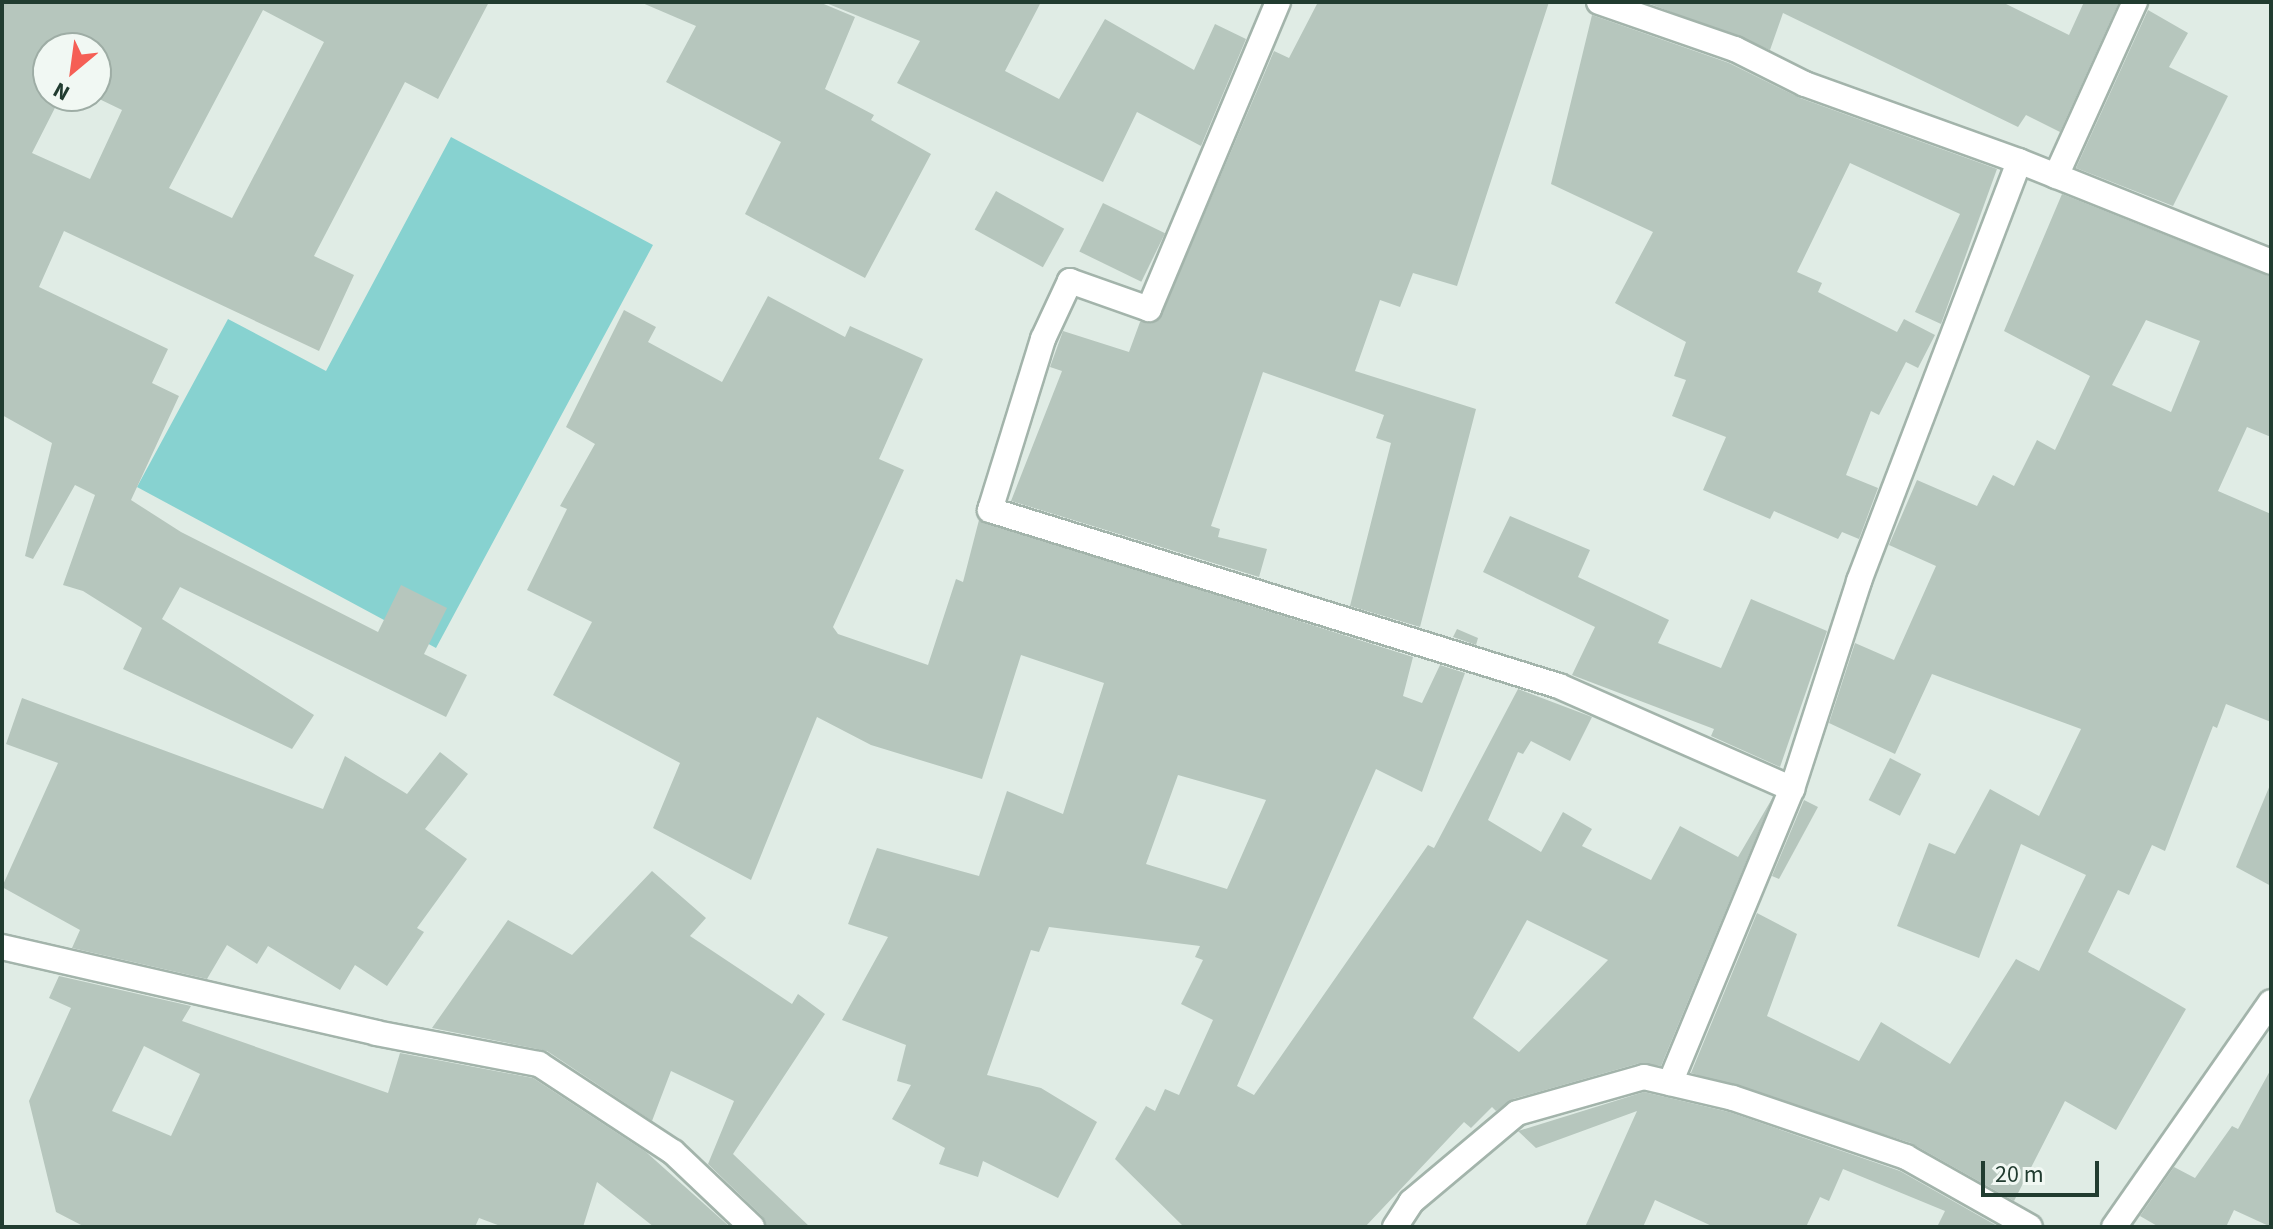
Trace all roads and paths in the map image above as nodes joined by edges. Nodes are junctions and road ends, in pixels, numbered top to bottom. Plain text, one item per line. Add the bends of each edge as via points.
1 (1278, 2) edge
2 (1599, 2) edge
3 (2135, 2) edge
4 (2019, 161) junction
5 (2056, 176) junction
6 (2271, 262) edge
7 (1792, 789) junction
8 (2, 947) edge
9 (2271, 1002) edge
10 (1670, 1083) junction
11 (752, 1227) edge
12 (1395, 1227) edge
13 (2030, 1227) edge
14 (2114, 1227) edge

1 - 7 street via 1149,309 1070,281 1043,339 990,510 1559,686
2 - 4 street via 1735,49 1805,84
3 - 5 street
4 - 5 street
4 - 7 street via 1859,581
5 - 6 street
7 - 10 street
8 - 11 street via 376,1033 539,1064 673,1152
9 - 14 street
10 - 12 street via 1644,1077 1517,1113 1411,1202
10 - 13 street via 1733,1098 1906,1157

